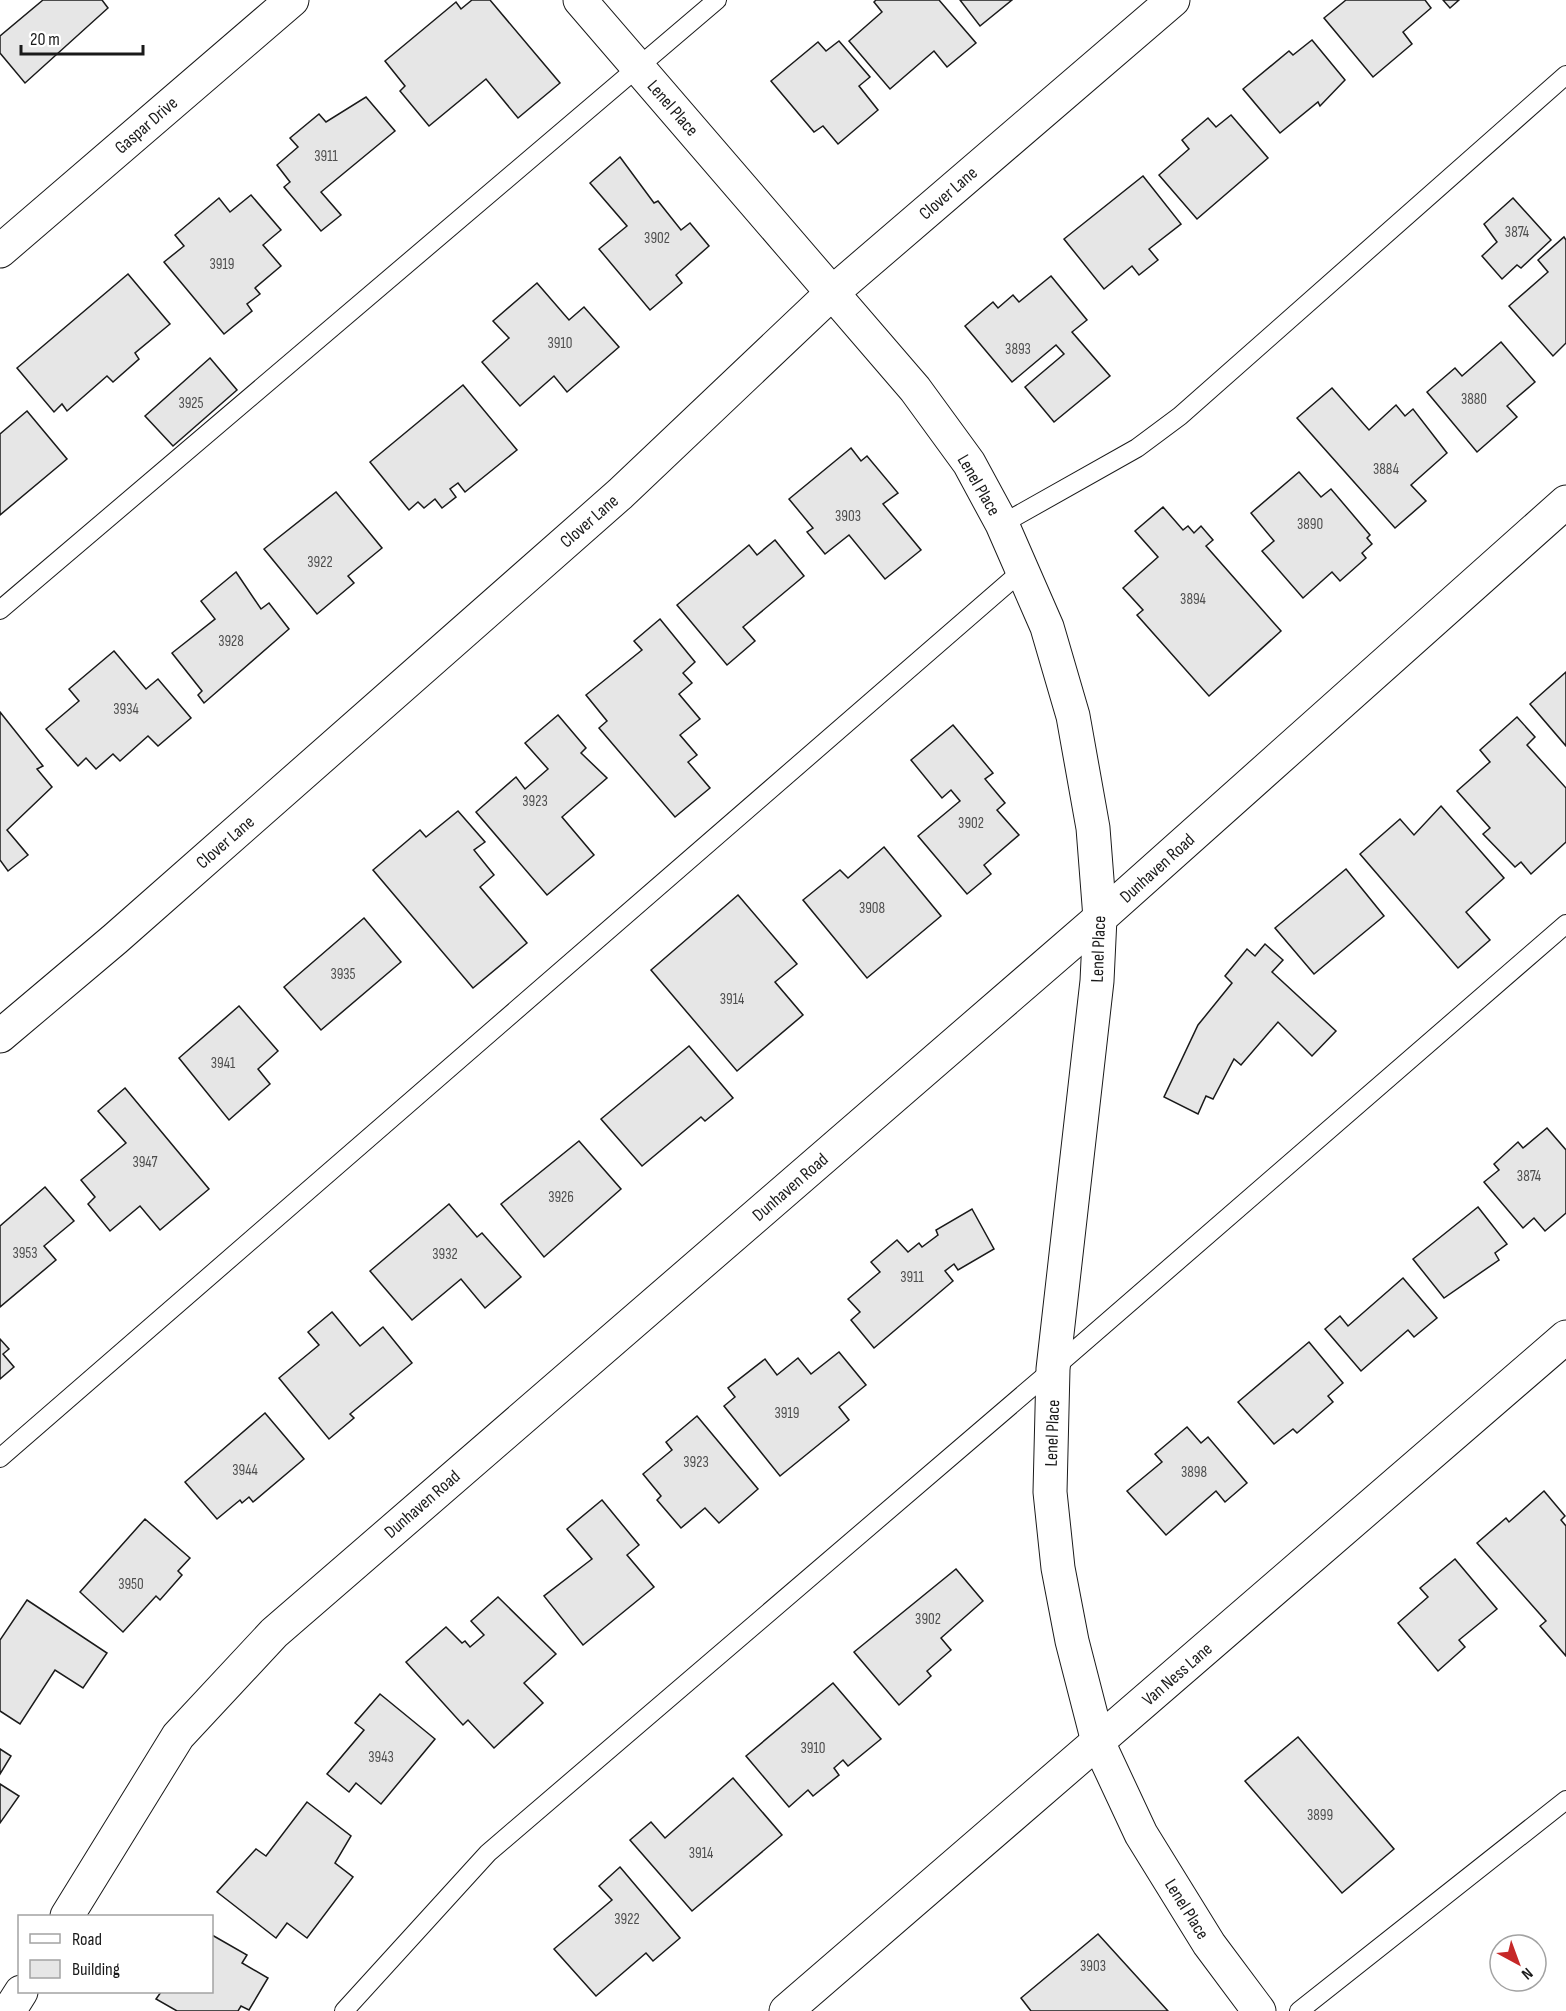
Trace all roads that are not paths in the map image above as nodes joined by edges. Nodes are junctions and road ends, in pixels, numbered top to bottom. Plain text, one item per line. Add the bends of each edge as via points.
1 (292, 0) edge
2 (580, 0) edge
3 (717, 0) edge
4 (1173, 0) edge
5 (638, 68) junction
6 (1566, 75) edge
7 (0, 251) edge
8 (833, 292) junction
9 (1566, 502) edge
10 (1002, 524) junction
11 (1023, 570) junction
12 (0, 610) edge
13 (1100, 918) junction
14 (1566, 924) edge
15 (0, 1036) edge
16 (1566, 1337) edge
17 (1053, 1369) junction
18 (0, 1458) edge
19 (1098, 1742) junction
20 (1566, 1800) edge
21 (68, 1915) edge
22 (20, 1993) edge
23 (9, 2011) edge
24 (344, 2011) edge
25 (786, 2011) edge
26 (1259, 2011) edge
27 (1299, 2011) edge

1 - 7 street, Gaspar Drive
2 - 5 street, Lenel Place
3 - 5 lane
4 - 8 street, Clover Lane
5 - 8 street, Lenel Place
5 - 12 lane
6 - 10 lane via 1180,417 1137,448
8 - 10 street, Lenel Place via 956,444
8 - 15 street, Clover Lane via 620,494
9 - 13 street, Dunhaven Road
10 - 11 street, Lenel Place
11 - 13 street, Lenel Place via 1047,627 1074,716 1093,828
11 - 18 lane
13 - 17 street, Lenel Place via 1097,981
13 - 21 street, Dunhaven Road via 274,1633 178,1736
14 - 17 lane
16 - 19 street, Van Ness Lane
17 - 19 street, Lenel Place via 1050,1492 1058,1568
17 - 24 lane via 488,1853
19 - 25 street, Van Ness Lane
19 - 26 street, Lenel Place via 1141,1834 1209,1944
20 - 27 lane
22 - 23 street

